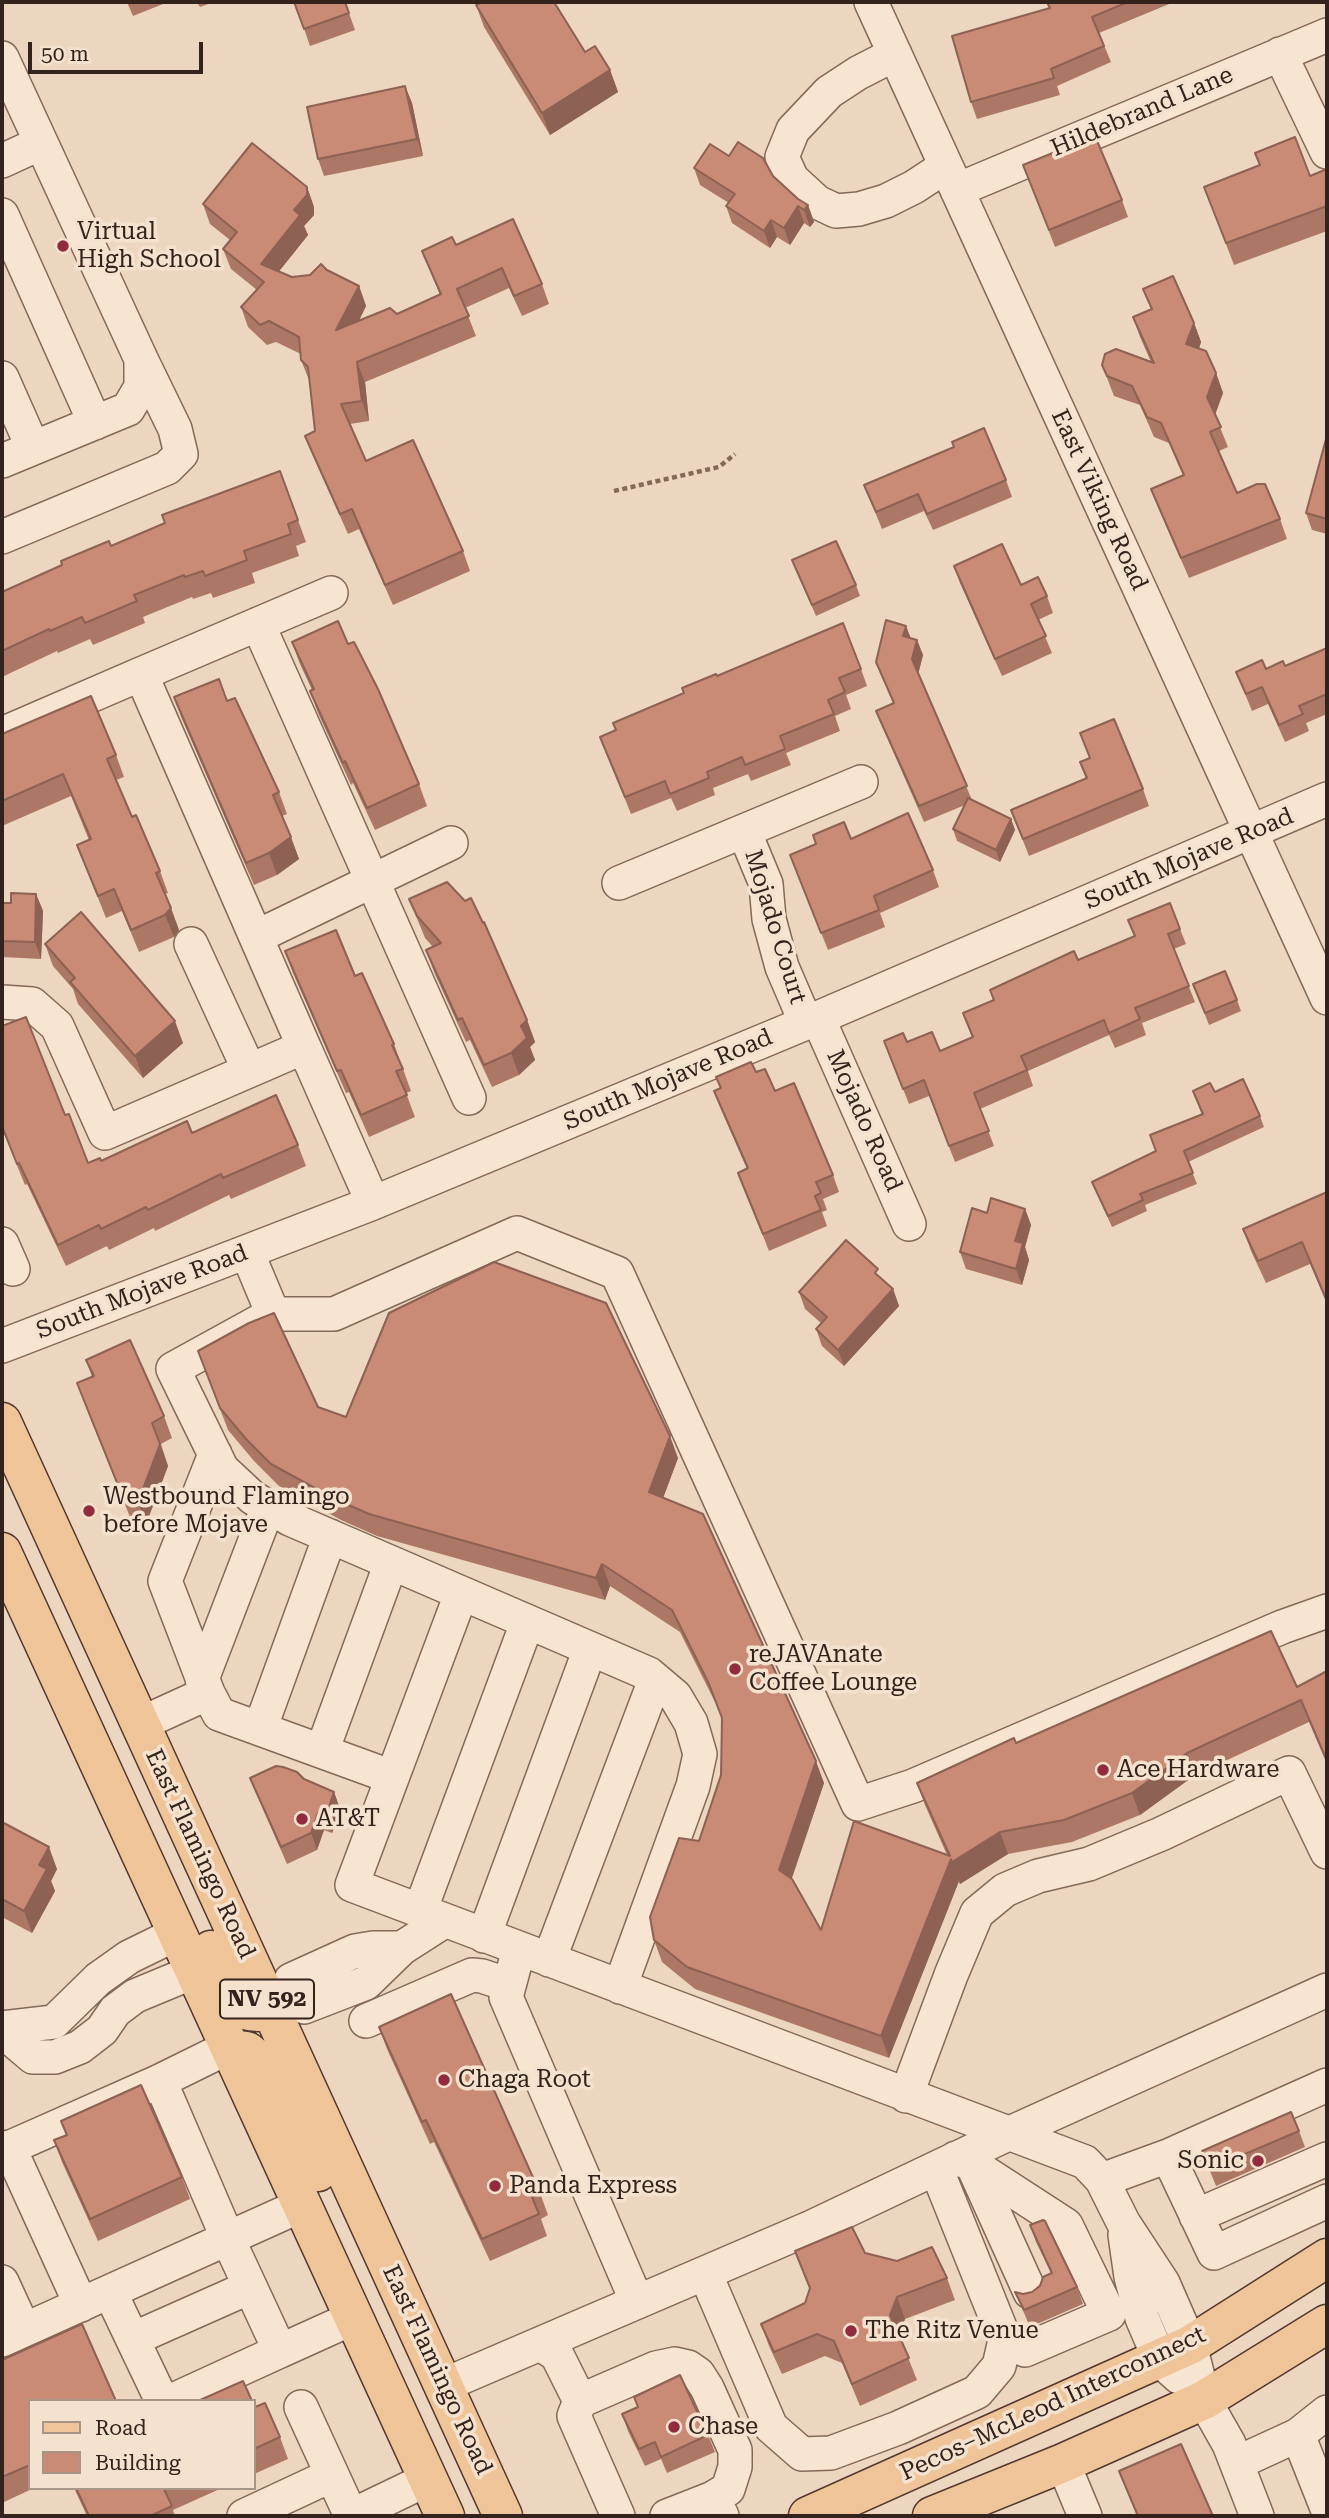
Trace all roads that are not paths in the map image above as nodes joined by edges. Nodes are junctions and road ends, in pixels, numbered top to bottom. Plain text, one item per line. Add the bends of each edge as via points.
1 (871, 2) edge
2 (1327, 34) edge
3 (895, 54) junction
4 (1280, 54) junction
5 (2, 58) edge
6 (41, 142) junction
7 (1327, 152) edge
8 (2, 161) edge
9 (952, 178) junction
10 (2, 215) edge
11 (141, 359) junction
12 (2, 378) edge
13 (95, 422) junction
14 (33, 448) junction
15 (2, 461) edge
16 (2, 537) edge
17 (331, 593) dead end
18 (258, 624) junction
19 (141, 674) junction
20 (2, 734) edge
21 (861, 782) dead end
22 (1327, 800) edge
23 (744, 831) junction
24 (1251, 832) junction
25 (451, 843) dead end
26 (373, 882) junction
27 (619, 883) dead end
28 (256, 937) junction
29 (191, 944) dead end
30 (1327, 998) edge
31 (2, 1002) edge
32 (812, 1020) junction
33 (304, 1047) junction
34 (249, 1070) junction
35 (469, 1098) dead end
36 (373, 1203) junction
37 (909, 1224) dead end
38 (247, 1252) junction
39 (273, 1314) junction
40 (2, 1346) edge
41 (2, 1422) edge
42 (215, 1454) junction
43 (2, 1488) edge
44 (268, 1507) junction
45 (47, 1521) junction
46 (330, 1536) junction
47 (2, 1552) edge
48 (391, 1563) junction
49 (461, 1594) junction
50 (1327, 1611) edge
51 (527, 1623) junction
52 (590, 1649) junction
53 (655, 1680) junction
54 (205, 1686) junction
55 (140, 1724) junction
56 (260, 1729) junction
57 (322, 1751) junction
58 (392, 1777) junction
59 (1327, 1852) edge
60 (155, 1887) junction
61 (432, 1916) junction
62 (176, 1934) junction
63 (484, 1936) junction
64 (534, 1955) junction
65 (193, 1972) junction
66 (509, 1985) junction
67 (620, 1987) junction
68 (1327, 1990) edge
69 (279, 2004) junction
70 (366, 2021) dead end
71 (2, 2029) edge
72 (229, 2047) junction
73 (160, 2081) junction
74 (1327, 2085) edge
75 (906, 2096) junction
76 (1327, 2107) edge
77 (1010, 2133) junction
78 (6, 2149) edge
79 (1327, 2159) edge
80 (1172, 2163) junction
81 (955, 2164) junction
82 (1102, 2180) junction
83 (356, 2192) junction
84 (1327, 2201) edge
85 (302, 2205) junction
86 (1196, 2216) junction
87 (228, 2239) junction
88 (1327, 2258) edge
89 (705, 2273) junction
90 (2, 2282) edge
91 (250, 2287) junction
92 (1030, 2292) edge
93 (96, 2298) junction
94 (637, 2302) junction
95 (353, 2318) junction
96 (1327, 2324) edge
97 (13, 2335) edge
98 (133, 2339) junction
99 (540, 2344) junction
100 (1026, 2350) dead end
101 (280, 2351) junction
102 (1175, 2353) junction
103 (444, 2385) junction
104 (161, 2399) edge
105 (175, 2399) edge
106 (1204, 2400) junction
107 (580, 2401) junction
108 (302, 2407) dead end
109 (1327, 2412) edge
110 (1298, 2435) junction
111 (1063, 2463) junction
112 (1237, 2463) junction
113 (332, 2475) junction
114 (428, 2479) junction
115 (717, 2507) edge
116 (1327, 2508) edge
117 (373, 2512) edge
118 (244, 2516) edge
119 (445, 2516) edge
120 (503, 2516) edge
121 (618, 2516) edge
122 (667, 2516) edge
123 (808, 2516) edge
124 (932, 2516) edge
125 (1085, 2516) edge
126 (1257, 2516) edge

1 - 3 street, East Viking Road
2 - 4 street, Hildebrand Lane
3 - 9 street, East Viking Road
3 - 9 street, Hildebrand Lane via 830,92 793,130 782,157 792,179 817,202 836,211 859,209
4 - 7 street
4 - 9 street, Hildebrand Lane
5 - 6 street
6 - 8 street
6 - 11 street
9 - 24 street, East Viking Road
10 - 13 street
11 - 13 street via 141,387 128,409
11 - 16 street via 175,429 181,454 167,468
12 - 14 street
13 - 14 street
14 - 15 street
17 - 18 street
18 - 19 street
18 - 26 street
19 - 20 street
19 - 28 street
21 - 23 street, Mojado Court
22 - 24 street, South Mojave Road
23 - 27 street, Mojado Court
23 - 32 street, Mojado Court via 766,884 769,919 782,967
24 - 30 street, East Viking Road
24 - 32 street, South Mojave Road
25 - 26 street
26 - 28 street
26 - 35 street
28 - 33 street
29 - 34 street
31 - 34 street via 32,1004 57,1026 105,1133
32 - 36 street, South Mojave Road
32 - 37 street, Mojado Road
33 - 34 street
33 - 36 street
36 - 38 street, South Mojave Road
38 - 39 street
38 - 40 street, South Mojave Road
39 - 42 street via 173,1369
39 - 50 street via 334,1314 517,1233 617,1273 858,1804 913,1786
41 - 45 main road, East Flamingo Road / NV 592
42 - 44 street via 222,1469
42 - 54 street via 165,1581
43 - 45 main road
44 - 46 street
44 - 54 street
45 - 55 main road, East Flamingo Road / NV 592
46 - 48 street
46 - 56 street
47 - 60 main road, NV 592
48 - 49 street
48 - 57 street
49 - 51 street
49 - 58 street
51 - 52 street
51 - 61 street
52 - 53 street
52 - 63 street
53 - 64 street
53 - 67 street via 675,1696 691,1723 700,1754 693,1786
54 - 55 street
54 - 56 street via 219,1714
55 - 69 main road, East Flamingo Road / NV 592
56 - 57 street
57 - 58 street
58 - 61 street via 352,1885
59 - 75 street via 1289,1773 1089,1864 1038,1876 1005,1890 977,1913
60 - 62 main road, NV 592
60 - 69 main road via 187,1900 240,2005 259,2012
61 - 63 street
61 - 69 street via 366,1983 304,2007
62 - 65 main road, NV 592
62 - 71 street via 108,1971 54,2022
63 - 64 street
64 - 66 street
64 - 67 street
65 - 71 street via 135,1996 80,2047 55,2057 33,2057
65 - 72 main road, NV 592
66 - 70 street via 472,1975
66 - 94 street via 506,1997
67 - 75 street
68 - 77 street
69 - 83 main road, East Flamingo Road / NV 592
72 - 73 street
72 - 83 main road via 247,2051 267,2068 320,2177
72 - 85 main road, NV 592
73 - 78 street
73 - 87 street
74 - 80 street
75 - 77 street
76 - 80 street via 1318,2106
77 - 81 street
77 - 82 street via 1085,2162
78 - 93 street
79 - 86 street
80 - 82 street
80 - 86 street
81 - 89 street
81 - 89 street via 1005,2340 999,2365 977,2392 898,2428 831,2452 802,2454 771,2427
81 - 92 street
81 - 100 street via 1066,2225 1109,2314
82 - 102 street via 1123,2222 1142,2318
83 - 103 main road, East Flamingo Road / NV 592
84 - 86 street via 1214,2253
85 - 87 street
85 - 95 main road, NV 592
87 - 91 street
87 - 93 street
88 - 102 main road, Pecos–McLeod Interconnect
89 - 94 street
90 - 97 street
91 - 98 street
91 - 101 street
93 - 97 street
93 - 98 street
94 - 99 street
95 - 101 street
95 - 114 main road, NV 592
96 - 106 main road, Pecos–McLeod Interconnect
98 - 104 street
99 - 103 street
99 - 107 street via 557,2355
101 - 105 street
102 - 106 street
102 - 123 main road, Pecos–McLeod Interconnect
103 - 120 main road, East Flamingo Road / NV 592
106 - 111 main road, Pecos–McLeod Interconnect
106 - 112 street
107 - 115 street via 656,2368 675,2364 698,2374 735,2450 735,2467
107 - 121 street via 574,2416
108 - 113 street
109 - 110 street
110 - 112 street
110 - 116 street
111 - 124 main road, Pecos–McLeod Interconnect
111 - 125 street
112 - 126 street
113 - 117 street via 351,2516
113 - 118 street
114 - 117 street
114 - 119 main road, NV 592
115 - 122 street

